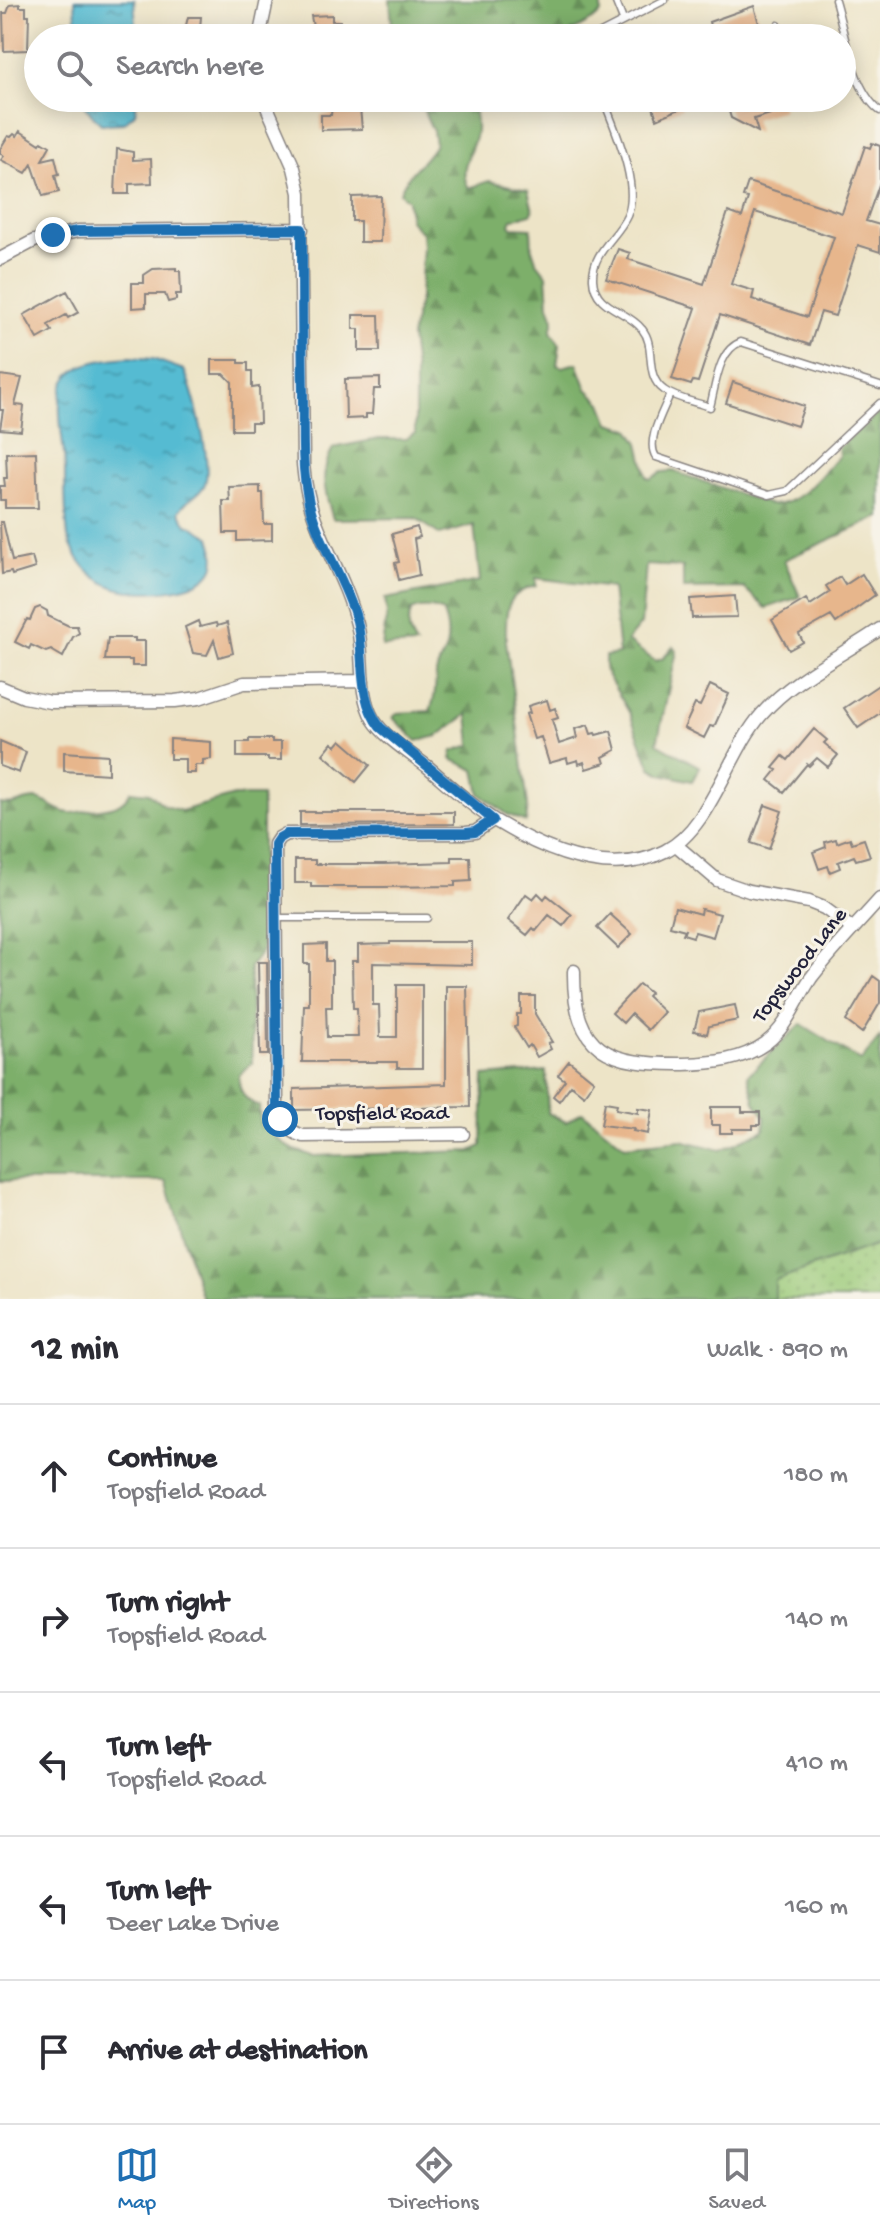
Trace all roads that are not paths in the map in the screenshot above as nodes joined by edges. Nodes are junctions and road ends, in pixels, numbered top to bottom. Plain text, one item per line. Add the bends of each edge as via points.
1 (267, 0) edge
2 (615, 0) edge
3 (665, 0) edge
4 (835, 0) edge
5 (623, 20) junction
6 (262, 24) edge
7 (616, 24) edge
8 (842, 24) edge
9 (856, 73) edge
10 (880, 111) edge
11 (269, 112) edge
12 (608, 112) edge
13 (302, 229) junction
14 (1, 258) edge
15 (880, 386) edge
16 (670, 394) junction
17 (880, 403) edge
18 (880, 629) edge
19 (363, 681) junction
20 (0, 687) edge
21 (493, 820) junction
22 (676, 845) junction
23 (880, 899) edge
24 (276, 918) junction
25 (427, 918) dead end
26 (853, 929) junction
27 (574, 971) dead end
28 (463, 1134) dead end

1 - 6 street
2 - 5 lane
3 - 5 lane
4 - 8 lane
5 - 7 lane
9 - 10 lane via 861,90
11 - 13 street via 298,182
12 - 16 lane via 625,159 629,213 603,246 592,281 610,309 642,329 651,371
13 - 14 street via 78,231 34,241
13 - 19 street via 304,478 318,531 348,591 362,649
15 - 16 lane via 741,342 725,353 710,407
16 - 17 lane via 652,453 769,495 787,491
18 - 22 street via 773,701 742,742 703,813
19 - 20 street via 244,683 175,701 69,703 37,700
19 - 21 street via 368,707 380,727
21 - 22 street via 570,855 605,864 646,859
21 - 24 street, Topsfield Road via 466,833 286,834 275,844
22 - 26 street via 717,880 809,902
23 - 26 street, Topswood Lane
24 - 25 lane
24 - 28 street, Topsfield Road via 280,1119 303,1136
26 - 27 street, Topswood Lane via 818,969 775,1035 751,1053 724,1061 638,1064 612,1056 594,1043 581,1022

